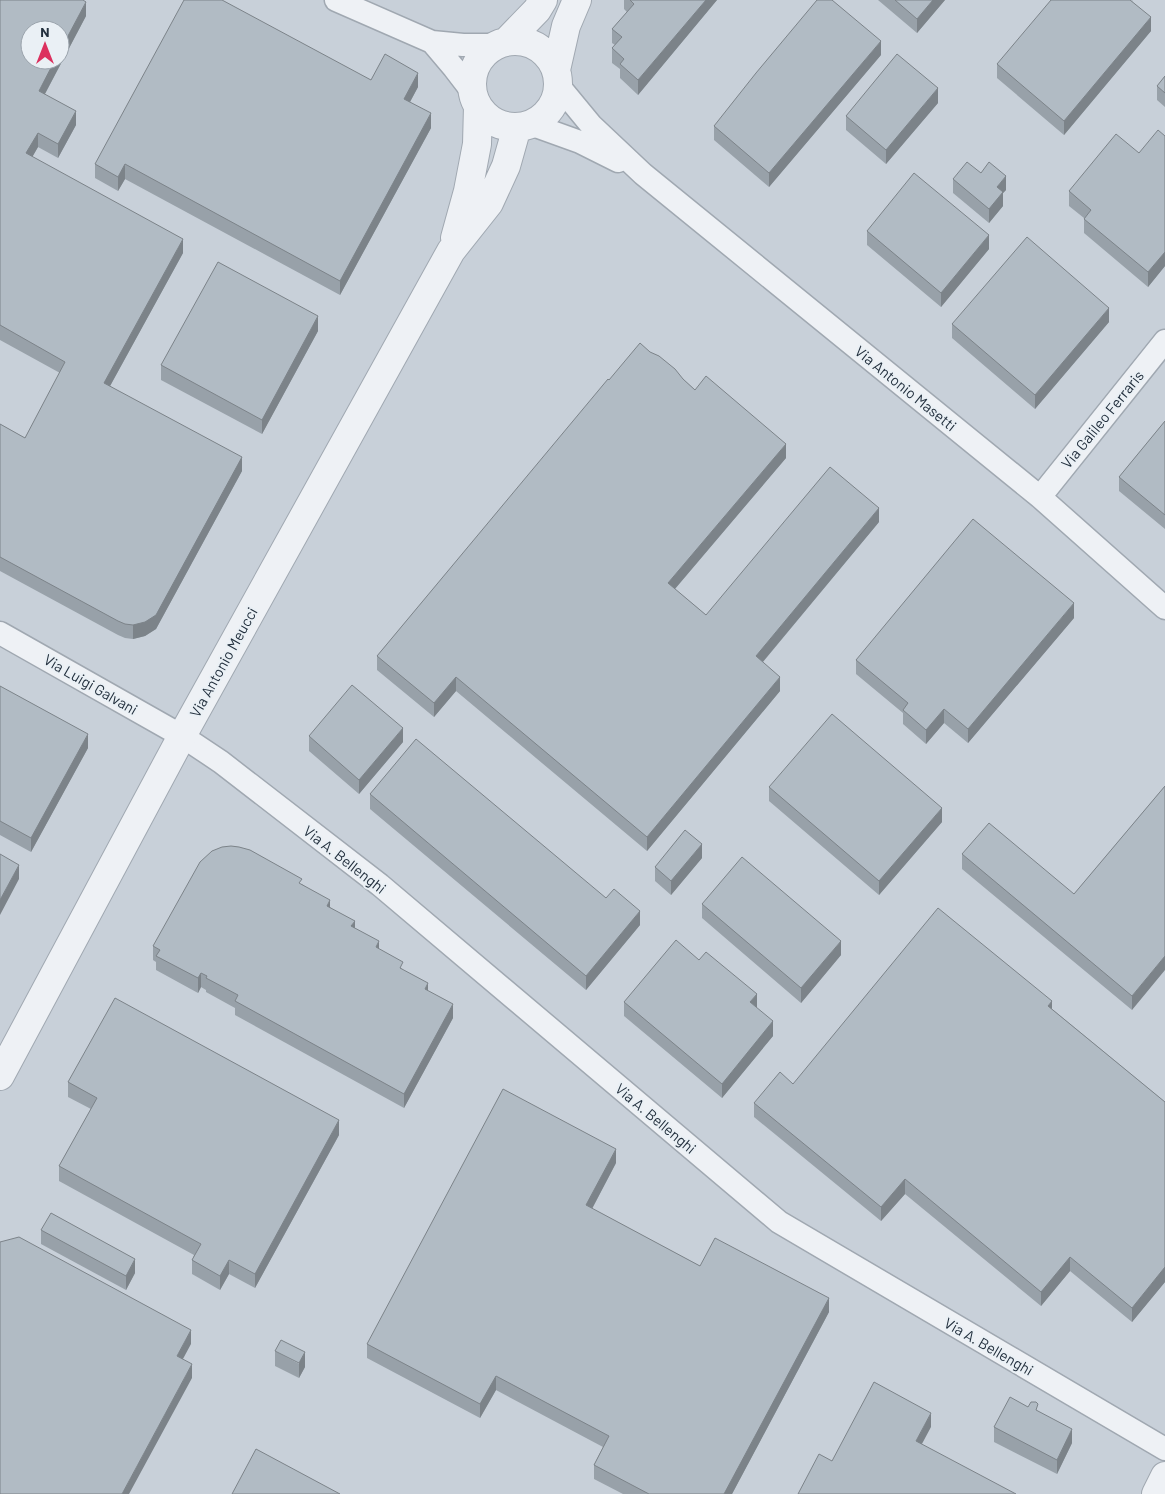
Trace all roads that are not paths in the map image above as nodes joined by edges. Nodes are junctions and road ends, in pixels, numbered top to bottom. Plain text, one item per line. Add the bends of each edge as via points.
1 (336, 0) edge
2 (543, 0) edge
3 (577, 0) edge
4 (432, 42) junction
5 (502, 43) junction
6 (557, 78) junction
7 (476, 100) junction
8 (523, 125) junction
9 (643, 174) junction
10 (451, 251) junction
11 (1165, 341) edge
12 (1040, 497) junction
13 (1165, 608) edge
14 (0, 633) edge
15 (182, 736) junction
16 (0, 1076) edge
17 (1165, 1449) edge
18 (1165, 1476) edge
19 (1156, 1494) edge

1 - 4 street
2 - 5 street via 537,10
3 - 6 street via 566,26
4 - 5 street via 462,45
4 - 7 street
5 - 6 street via 520,41 542,50 551,60
5 - 7 street via 485,53 477,63 473,75
6 - 8 street via 556,97 550,109 541,118
6 - 9 street, Via Antonio Masetti via 591,125
7 - 8 street via 492,120 504,125
7 - 10 street, Via Antonio Meucci via 477,144
8 - 9 street, Via Antonio Masetti via 580,142
8 - 10 street, Via Antonio Meucci via 489,203
9 - 12 street, Via Antonio Masetti
10 - 15 street, Via Antonio Meucci
11 - 12 street, Via Galileo Ferraris
12 - 13 street, Via Antonio Masetti
14 - 15 street, Via Luigi Galvani
15 - 16 street, Via Antonio Meucci
15 - 17 street, Via A. Bellenghi via 221,762 380,885 779,1222
18 - 19 street

